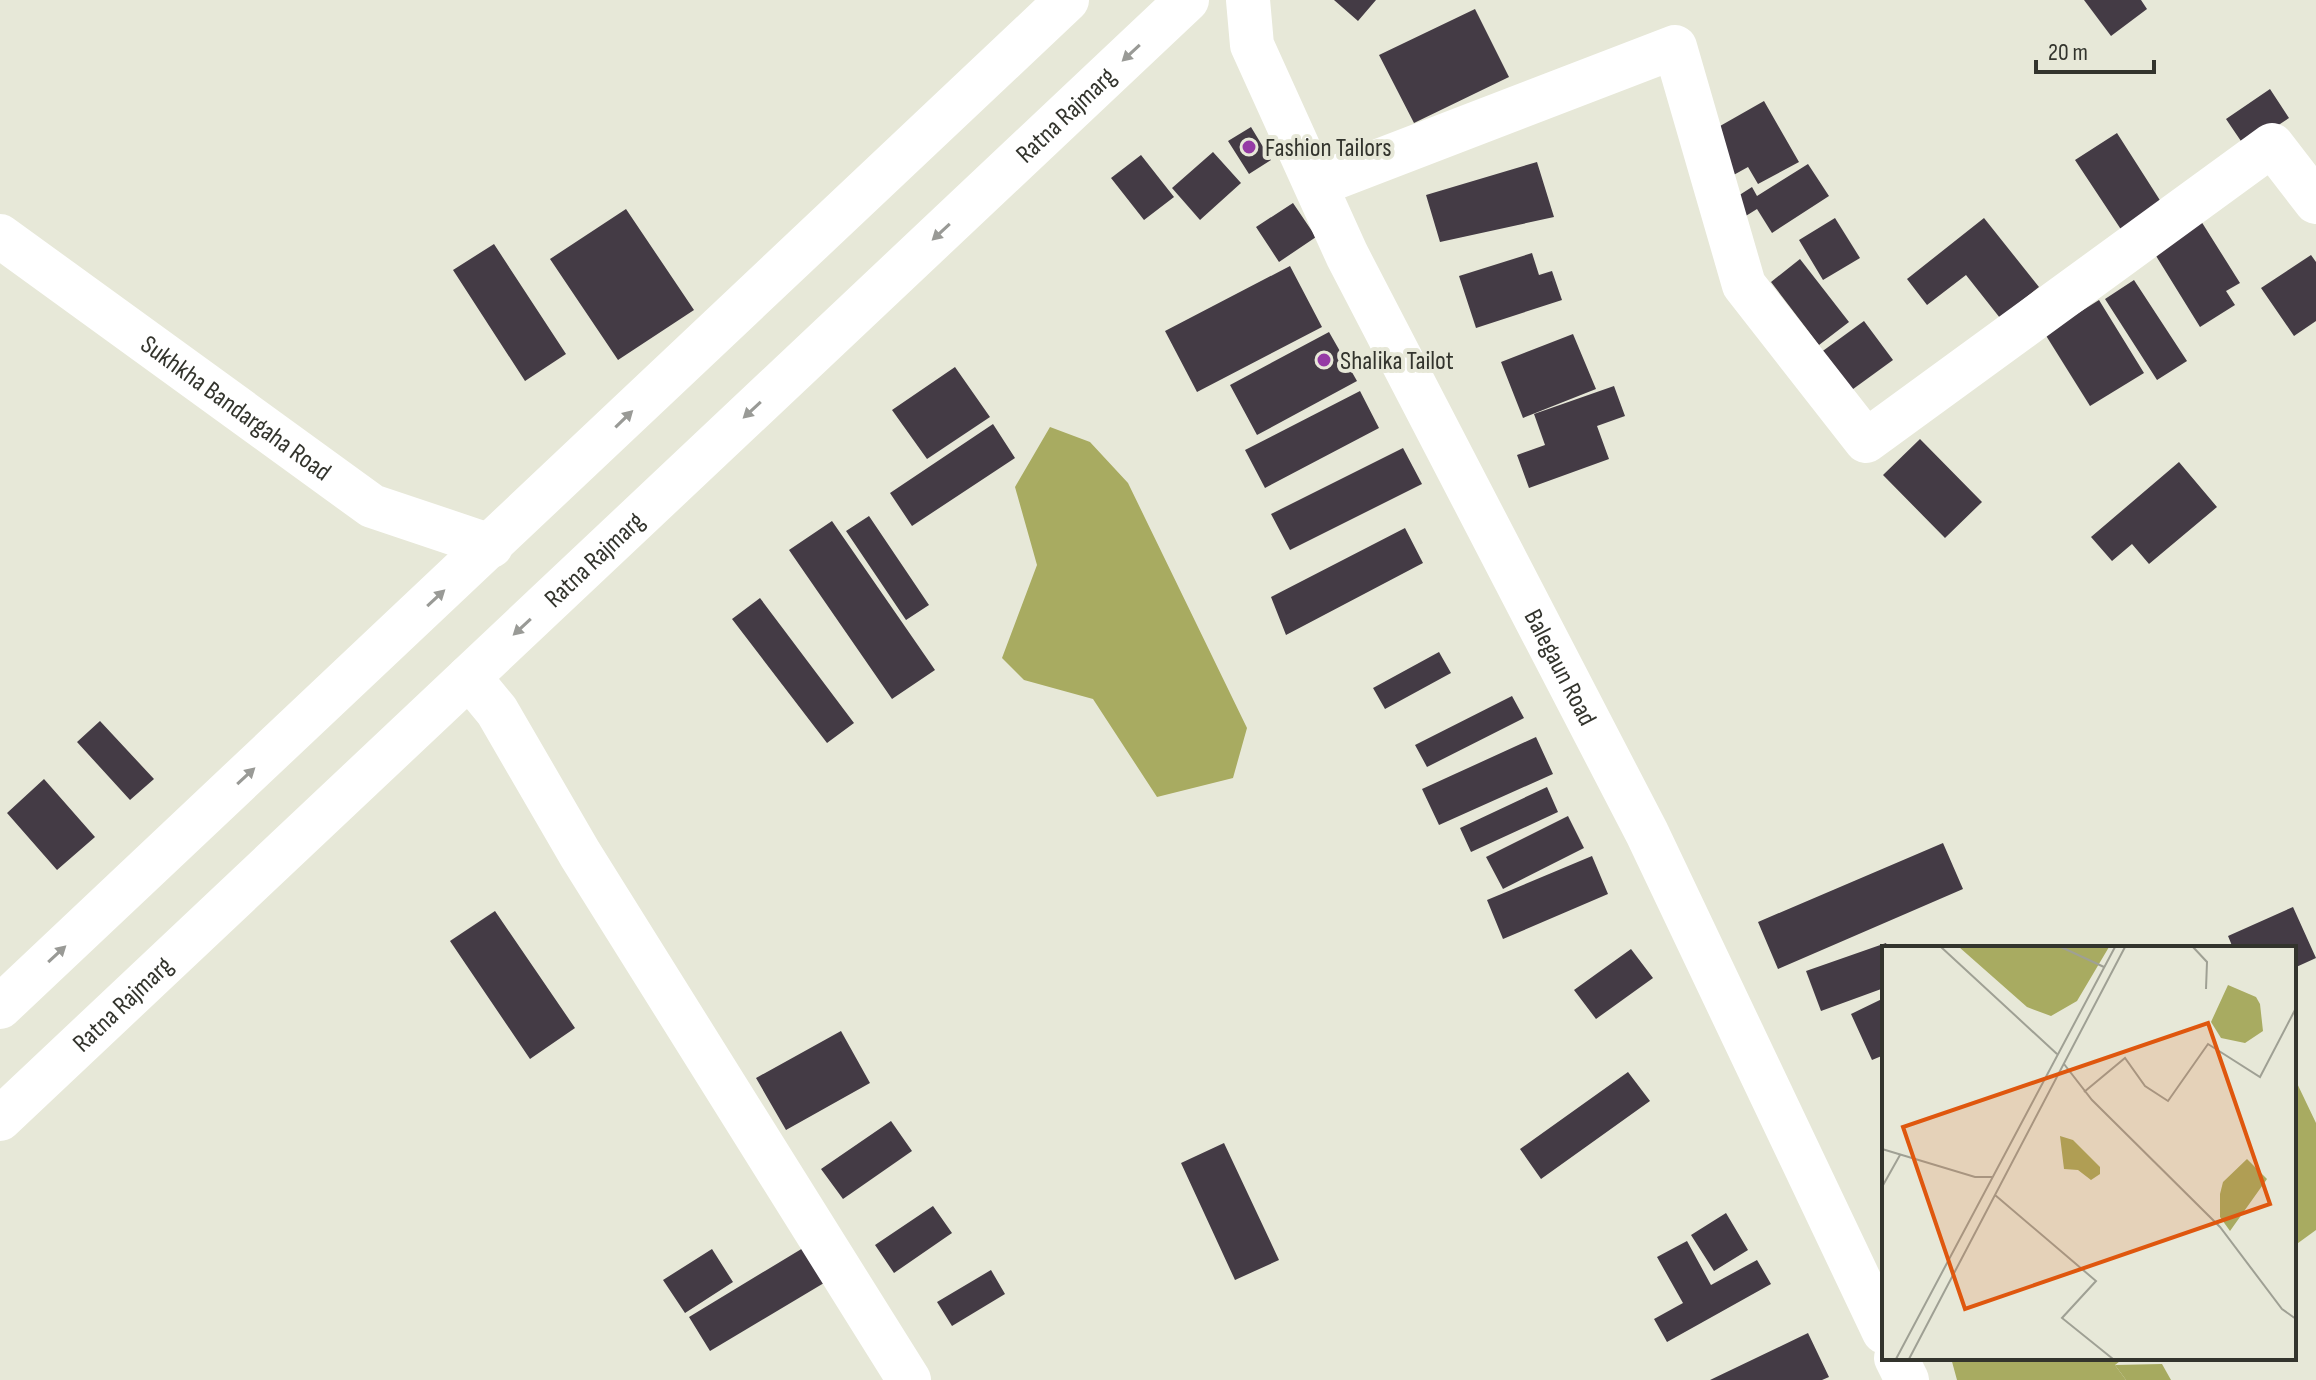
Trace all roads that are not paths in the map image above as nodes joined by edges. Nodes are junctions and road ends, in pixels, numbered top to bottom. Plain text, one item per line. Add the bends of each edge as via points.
1 (1067, 0) edge
2 (1187, 0) edge
3 (1248, 0) edge
4 (1316, 185) junction
5 (2316, 202) edge
6 (0, 236) edge
7 (491, 546) junction
8 (469, 677) junction
9 (0, 1007) edge
10 (0, 1119) edge
11 (1882, 1328) edge
12 (1897, 1360) edge
13 (909, 1380) edge
14 (1907, 1380) edge

7 -> 1 main road
2 -> 8 main road, Ratna Rajmarg
3 - 4 main road, Balegaun Road via 1252,45
4 - 5 main road via 1675,47 1744,285 1866,441 2272,145
4 - 11 main road, Balegaun Road via 1347,255 1647,833
6 - 7 main road, Sukhkha Bandargaha Road via 372,506
9 -> 7 main road
8 - 10 main road, Ratna Rajmarg
8 - 13 main road via 497,711 580,854
12 - 14 main road

